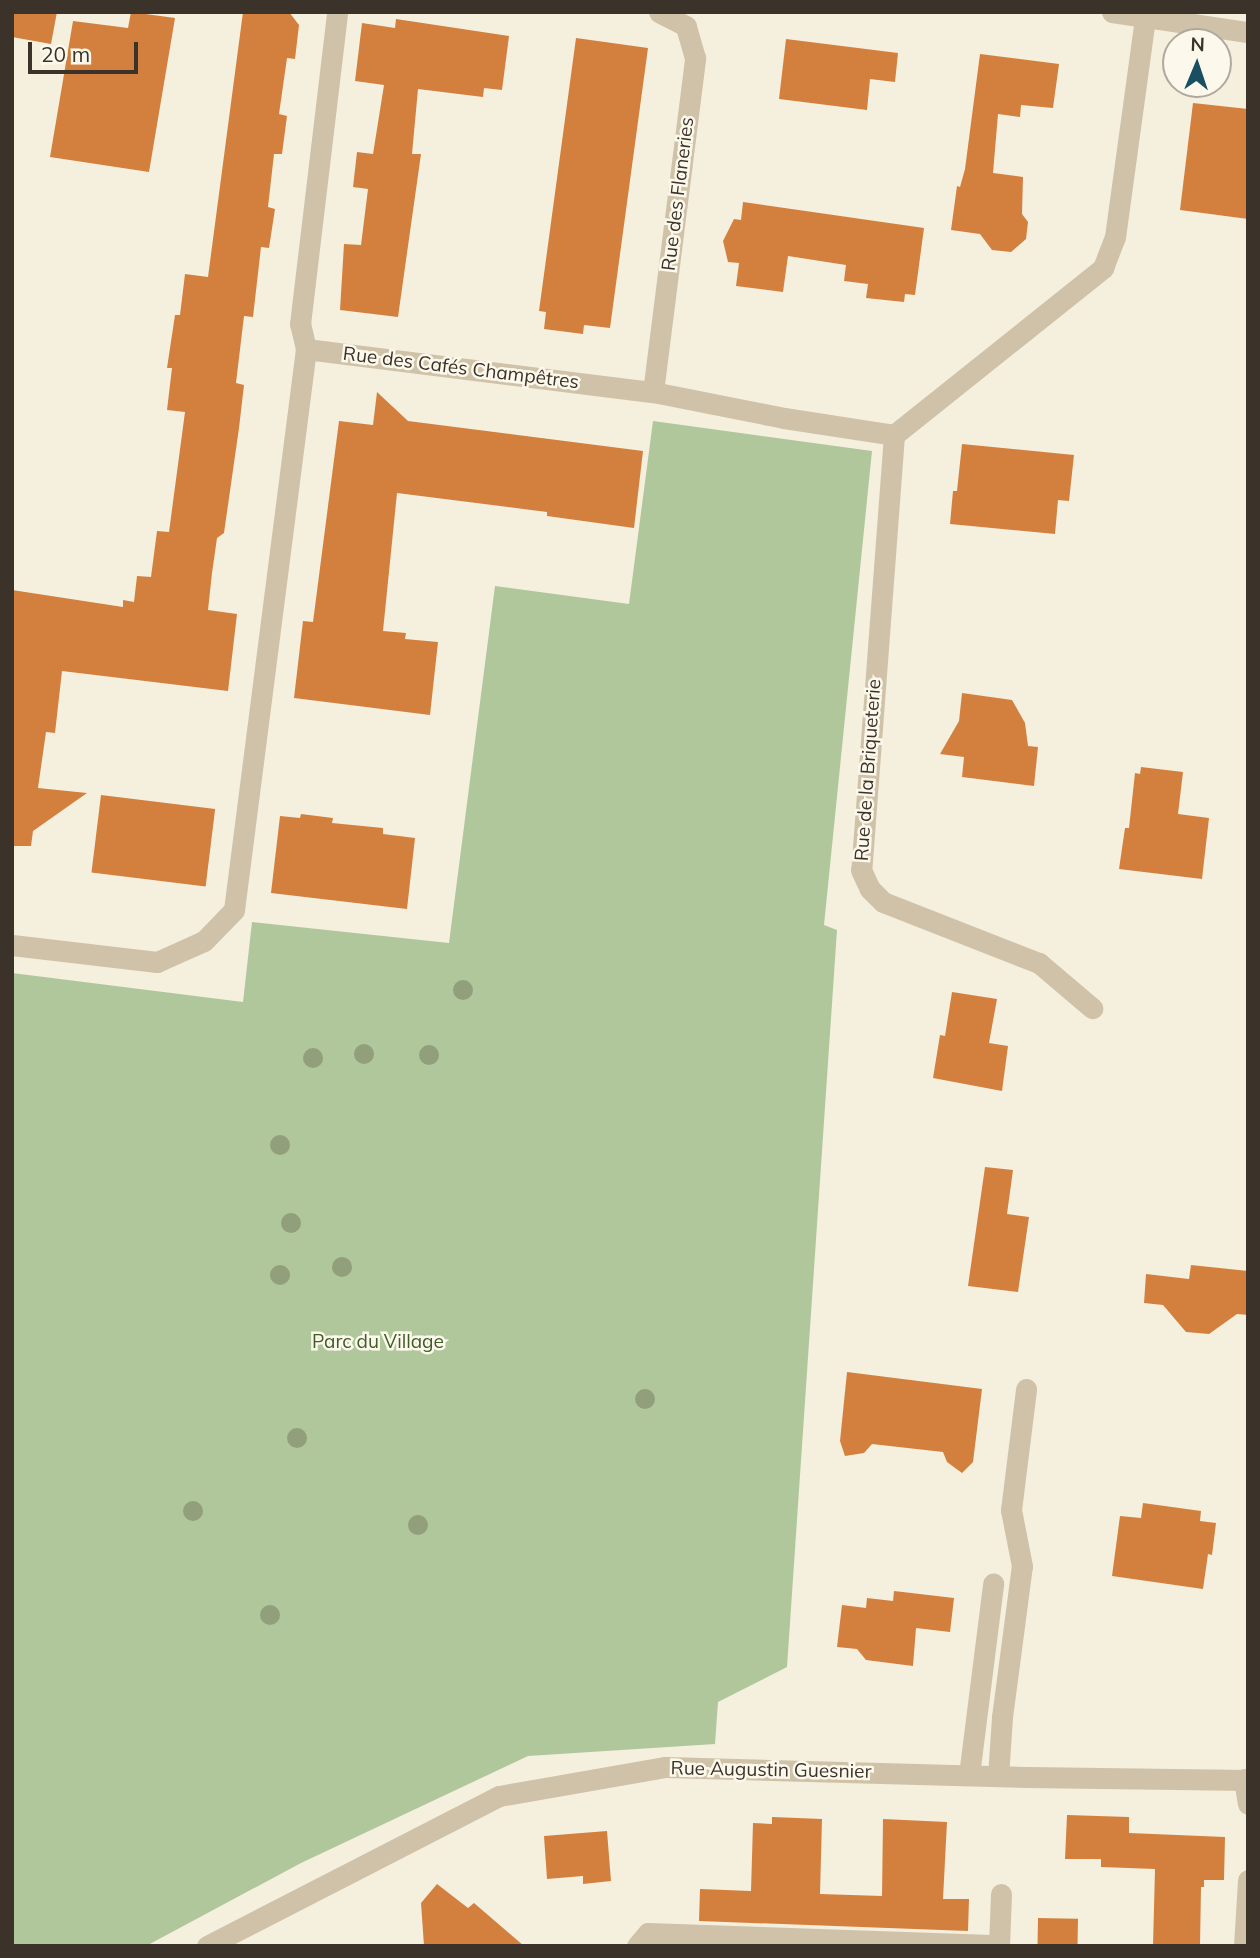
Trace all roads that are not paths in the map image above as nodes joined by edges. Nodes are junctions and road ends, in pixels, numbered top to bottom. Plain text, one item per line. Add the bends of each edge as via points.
1 (337, 12) edge
2 (659, 12) edge
3 (1112, 12) edge
4 (1145, 17) junction
5 (1248, 32) edge
6 (306, 349) junction
7 (653, 393) junction
8 (894, 435) junction
9 (12, 945) edge
10 (1093, 1007) dead end
11 (1026, 1389) dead end
12 (993, 1584) dead end
13 (969, 1775) junction
14 (998, 1776) junction
15 (1246, 1779) edge
16 (1248, 1804) edge
17 (1248, 1880) edge
18 (1001, 1894) dead end
19 (999, 1945) edge
20 (207, 1946) edge
21 (637, 1946) edge
22 (1244, 1946) edge

1 - 6 street via 300,324
2 - 7 street, Rue des Flaneries via 686,26 695,58
3 - 4 street
4 - 5 street
4 - 8 street via 1115,237 1103,268
6 - 7 street, Rue des Cafés Champêtres
6 - 9 street via 234,910 204,941 157,962
7 - 8 street, Rue des Cafés Champêtres
8 - 10 street, Rue de la Briqueterie via 861,870 883,902 1040,964
11 - 14 street via 1011,1510 1022,1566
12 - 13 street
13 - 14 street, Rue Augustin Guesnier
13 - 20 street, Rue Augustin Guesnier via 666,1767 499,1796
14 - 15 street, Rue Augustin Guesnier
15 - 16 street
17 - 22 street
18 - 19 street
19 - 21 street via 648,1933

